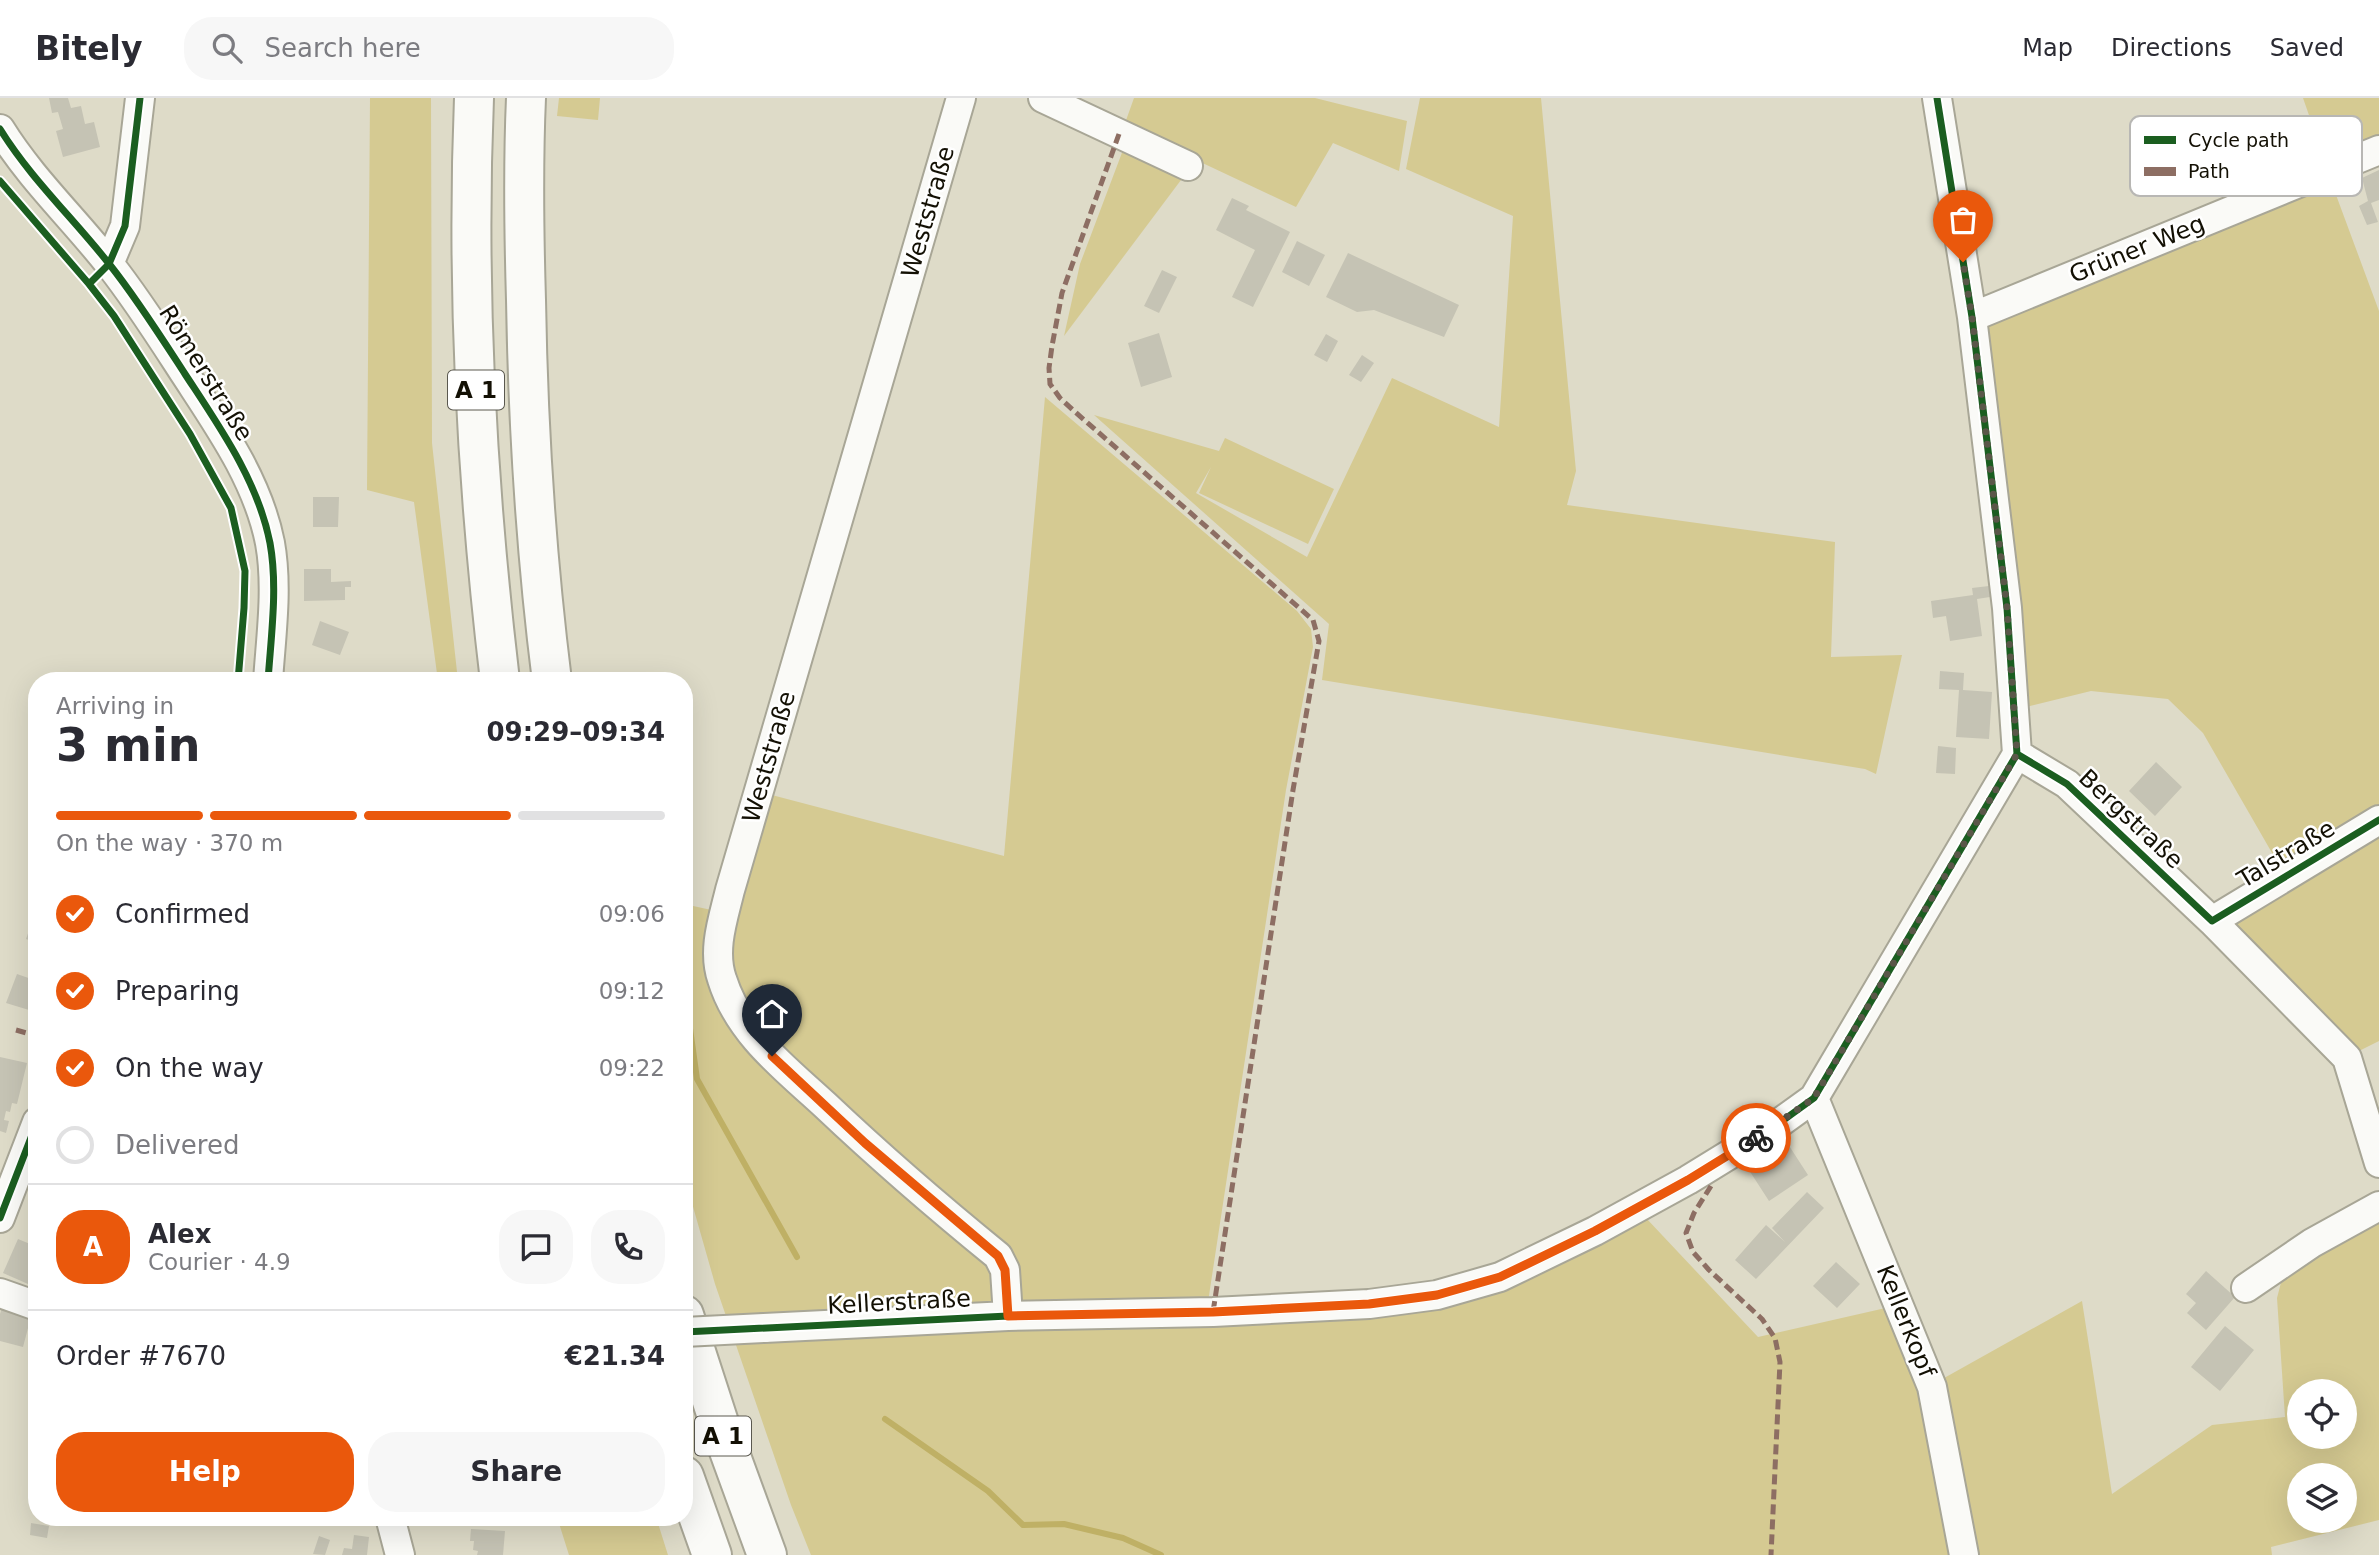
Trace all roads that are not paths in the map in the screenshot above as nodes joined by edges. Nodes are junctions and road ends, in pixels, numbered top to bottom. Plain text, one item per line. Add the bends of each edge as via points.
1 (140, 98) edge
2 (474, 98) edge
3 (526, 98) edge
4 (961, 98) edge
5 (1043, 98) edge
6 (1937, 98) edge
7 (0, 129) edge
8 (2379, 150) edge
9 (2362, 157) edge
10 (1188, 166) dead end
11 (2267, 196) edge
12 (109, 264) junction
13 (1972, 317) junction
14 (268, 672) edge
15 (499, 672) edge
16 (551, 672) edge
17 (2017, 754) junction
18 (2379, 820) edge
19 (2213, 921) junction
20 (1814, 1098) junction
21 (28, 1145) edge
22 (2379, 1163) edge
23 (2379, 1206) edge
24 (0, 1218) edge
25 (2246, 1288) dead end
26 (0, 1293) edge
27 (28, 1303) edge
28 (1008, 1316) junction
29 (693, 1332) edge
30 (693, 1343) edge
31 (693, 1501) edge
32 (392, 1526) edge
33 (400, 1555) edge
34 (712, 1555) edge
35 (767, 1555) edge
36 (1964, 1555) edge

1 - 12 street via 125,226
2 - 15 highway, A 1 via 472,301 479,466
3 - 16 highway, A 1 via 528,387 541,596
4 - 28 street, Weststraße via 730,890 717,959 728,996 754,1038 865,1143 998,1256 1005,1270
5 - 10 street
6 - 13 street
7 - 12 street, Römerstraße via 32,176
8 - 9 street, Grüner Weg
11 - 13 street, Grüner Weg
12 - 14 street, Römerstraße via 198,395 260,508 273,579
13 - 17 street via 2007,608
17 - 19 street, Bergstraße via 2067,784
17 - 20 street, Kellerstraße
18 - 19 street, Talstraße
19 - 22 street, Bergstraße via 2347,1058
20 - 28 street, Kellerstraße via 1700,1173 1595,1231 1500,1277 1437,1295 1369,1304 1213,1312
20 - 36 street, Kellerkopf via 1932,1387
21 - 24 street
23 - 25 street via 2312,1243
26 - 27 street
28 - 29 street, Kellerstraße, bridge
30 - 35 highway, A 1
31 - 34 highway, A 1
32 - 33 street

